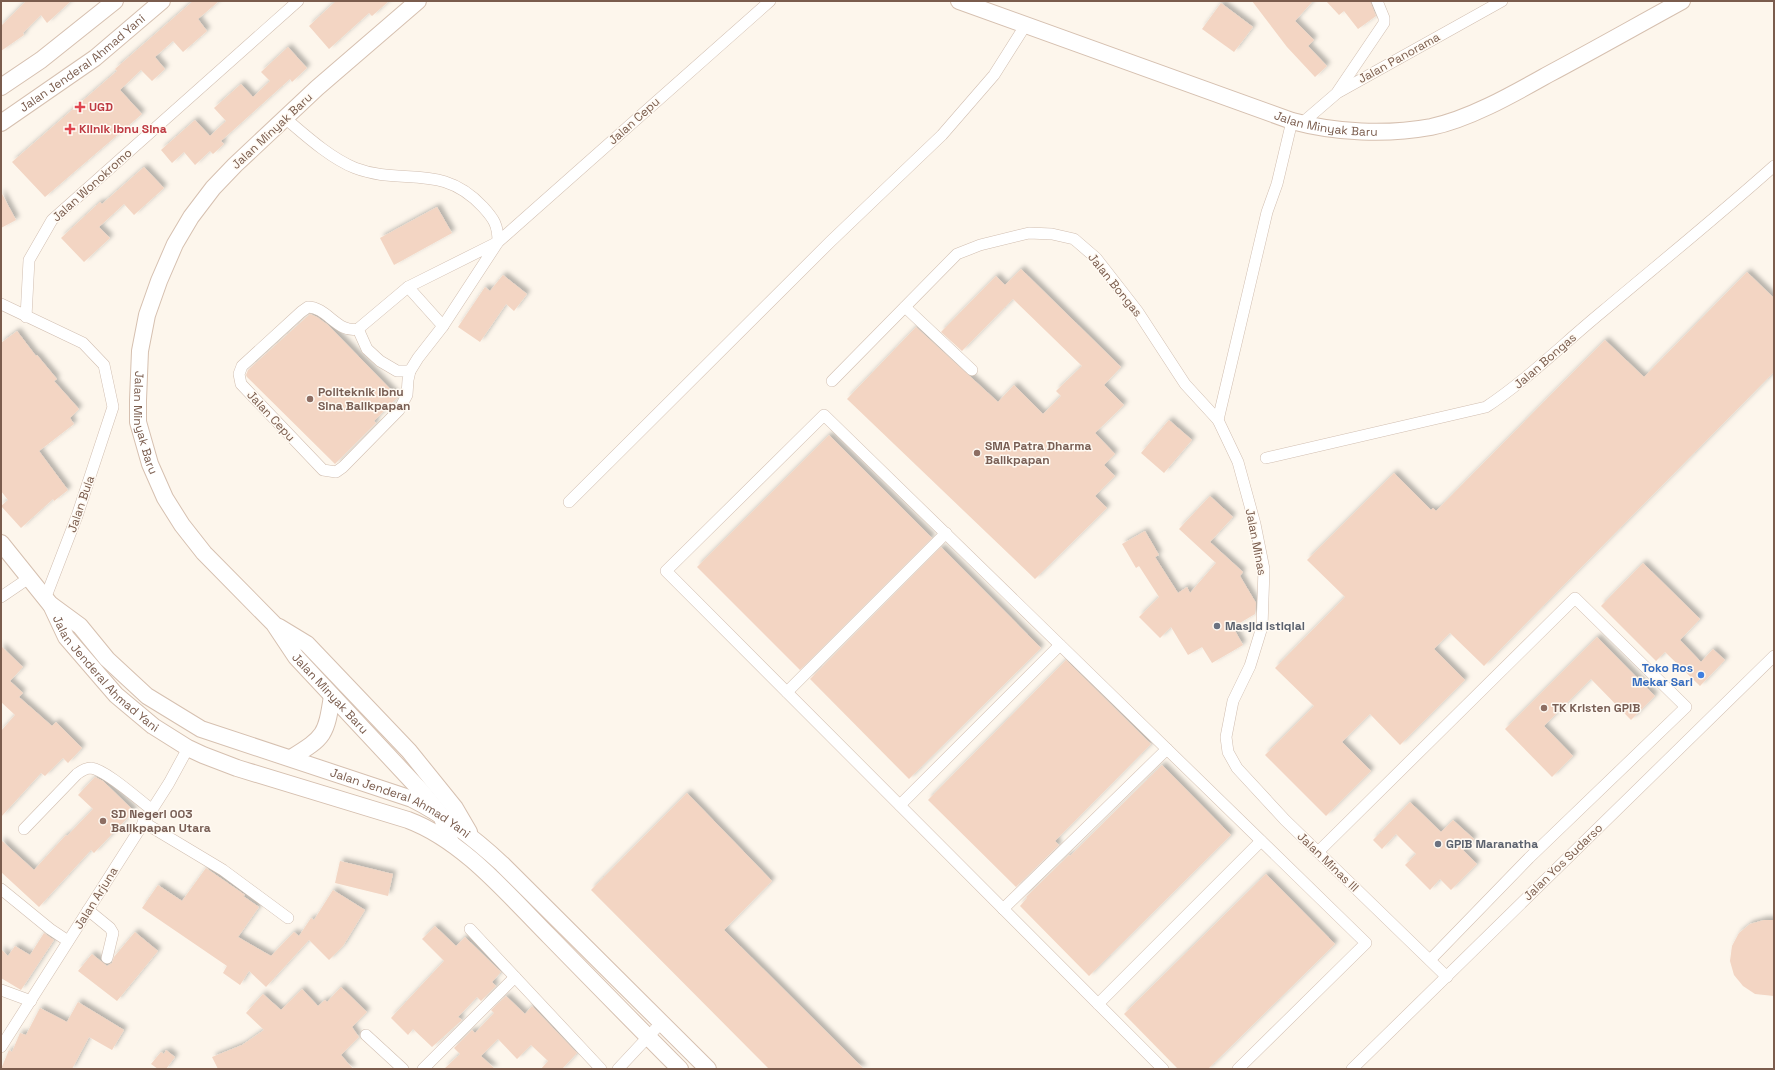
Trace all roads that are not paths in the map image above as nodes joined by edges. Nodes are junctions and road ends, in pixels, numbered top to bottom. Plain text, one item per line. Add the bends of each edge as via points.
1 (115, 1) edge
2 (162, 1) edge
3 (298, 1) edge
4 (418, 1) edge
5 (770, 1) edge
6 (959, 1) edge
7 (1377, 1) edge
8 (1502, 1) edge
9 (1682, 1) edge
10 (1025, 26) junction
11 (1, 87) edge
12 (1337, 93) junction
13 (285, 118) junction
14 (1297, 122) junction
15 (1, 124) edge
16 (1774, 166) edge
17 (498, 242) junction
18 (408, 287) junction
19 (1, 304) edge
20 (905, 307) junction
21 (26, 317) junction
22 (443, 326) junction
23 (358, 329) junction
24 (972, 370) dead end
25 (410, 371) junction
26 (832, 381) dead end
27 (1218, 420) junction
28 (1266, 458) dead end
29 (1238, 462) joint
30 (569, 502) dead end
31 (946, 533) junction
32 (1, 543) edge
33 (29, 578) junction
34 (1, 597) edge
35 (48, 601) junction
36 (274, 624) junction
37 (1060, 645) junction
38 (1774, 656) edge
39 (787, 692) junction
40 (332, 696) junction
41 (1226, 737) joint
42 (188, 748) junction
43 (1166, 749) junction
44 (291, 758) junction
45 (900, 805) junction
46 (151, 809) junction
47 (441, 814) junction
48 (143, 822) junction
49 (24, 829) dead end
50 (471, 836) junction
51 (1261, 841) junction
52 (451, 843) junction
53 (1318, 852) junction
54 (1, 889) edge
55 (1003, 909) junction
56 (88, 910) junction
57 (288, 918) dead end
58 (470, 929) dead end
59 (68, 941) junction
60 (107, 958) dead end
61 (1430, 960) junction
62 (515, 977) junction
63 (1447, 977) junction
64 (623, 985) junction
65 (1, 990) edge
66 (610, 998) junction
67 (31, 1001) junction
68 (1098, 1004) junction
69 (662, 1023) junction
70 (366, 1035) dead end
71 (648, 1037) junction
72 (1, 1047) edge
73 (403, 1069) edge
74 (423, 1069) edge
75 (601, 1069) edge
76 (618, 1069) edge
77 (680, 1069) edge
78 (708, 1069) edge
79 (1163, 1069) edge
80 (1238, 1069) edge
81 (1352, 1069) edge

1 - 11 main road via 41,60
2 - 15 main road, Jalan Jenderal Ahmad Yani via 94,58
3 - 21 street, Jalan Wonokromo via 52,220 29,260
4 - 13 main road, Jalan Minyak Baru
5 - 17 street, Jalan Cepu
6 - 10 main road, Jalan Minyak Baru
7 - 12 street via 1384,23
8 - 12 street, Jalan Panorama
9 - 14 main road, Jalan Minyak Baru via 1509,96 1464,116 1432,126 1403,130 1361,131
10 - 14 main road, Jalan Minyak Baru
10 - 30 street via 994,75 942,135 825,247
12 - 14 street, Jalan Panorama
13 - 17 street via 340,161 355,168 373,173 426,177 444,181 460,189 481,205 495,222
13 - 36 main road, Jalan Minyak Baru via 213,188 175,244 158,281 147,315 140,351 138,400 138,422 148,457 165,498 204,553
14 - 27 street via 1267,212
16 - 28 street, Jalan Bongas via 1510,391 1486,407
17 - 18 street, Jalan Cepu
17 - 22 street, Jalan Cepu
18 - 22 street
18 - 23 street, Jalan Cepu
19 - 21 street
20 - 24 street
20 - 26 street, Jalan Bongas
20 - 27 street, Jalan Bongas via 957,254 980,245 1029,233 1052,234 1074,239 1096,258 1138,312 1185,384
21 - 35 street, Jalan Bula via 83,343 104,365 113,407
22 - 25 street, Jalan Cepu
23 - 25 street via 367,349 380,361 397,370
23 - 25 street, Jalan Cepu via 345,328 317,308 308,307 240,370 241,384 323,470 336,472 343,467 399,410 408,395
27 - 29 street, Jalan Bongas
29 - 41 street, Jalan Minas via 1264,569 1262,627 1250,666 1233,701
31 - 37 street
31 - 39 street
31 - 39 street via 824,416 666,571
32 - 33 main road, Jalan Jenderal Ahmad Yani
33 - 34 street
33 - 35 main road, Jalan Jenderal Ahmad Yani
35 - 42 main road, Jalan Jenderal Ahmad Yani via 66,637 116,695 153,726
35 - 44 main road, Jalan Jenderal Ahmad Yani via 80,626 107,659 148,696 201,729
36 - 40 main road, Jalan Minyak Baru via 296,657
36 - 50 main road via 306,644 409,751 455,808
37 - 43 street
37 - 45 street
38 - 63 street, Jalan Yos Sudarso
39 - 45 street
40 - 44 main road via 327,725 319,739
40 - 47 main road, Jalan Minyak Baru
41 - 53 street, Jalan Minas III via 1228,752 1237,768
42 - 46 street, Jalan Arjuna
42 - 52 main road, Jalan Jenderal Ahmad Yani via 237,768 408,820 429,828
43 - 51 street
43 - 55 street
44 - 47 main road, Jalan Jenderal Ahmad Yani via 412,799
45 - 55 street
46 - 48 street, Jalan Arjuna
46 - 49 street via 101,771 90,768 77,774
47 - 50 main road, Jalan Jenderal Ahmad Yani
47 - 52 main road, Jalan Minyak Baru
48 - 56 street, Jalan Arjuna
48 - 57 street via 223,870
50 - 64 main road, Jalan Jenderal Ahmad Yani
51 - 68 street
51 - 80 street via 1366,943
52 - 66 main road, Jalan Jenderal Ahmad Yani via 493,881
53 - 61 street, Jalan Minas III
53 - 61 street via 1575,598 1686,707 1529,858
54 - 59 street
55 - 68 street
56 - 59 street, Jalan Arjuna
56 - 60 street via 113,933
58 - 62 street
59 - 67 street, Jalan Arjuna
61 - 63 street, Jalan Minas III
62 - 74 street
62 - 75 street
63 - 81 street, Jalan Yos Sudarso
64 - 66 main road
64 - 69 main road, Jalan Jenderal Ahmad Yani
65 - 67 street
66 - 71 main road, Jalan Jenderal Ahmad Yani
67 - 72 street, Jalan Arjuna
68 - 79 street
69 - 71 street
69 - 78 main road, Jalan Jenderal Ahmad Yani
70 - 73 street
71 - 76 street
71 - 77 main road, Jalan Jenderal Ahmad Yani

